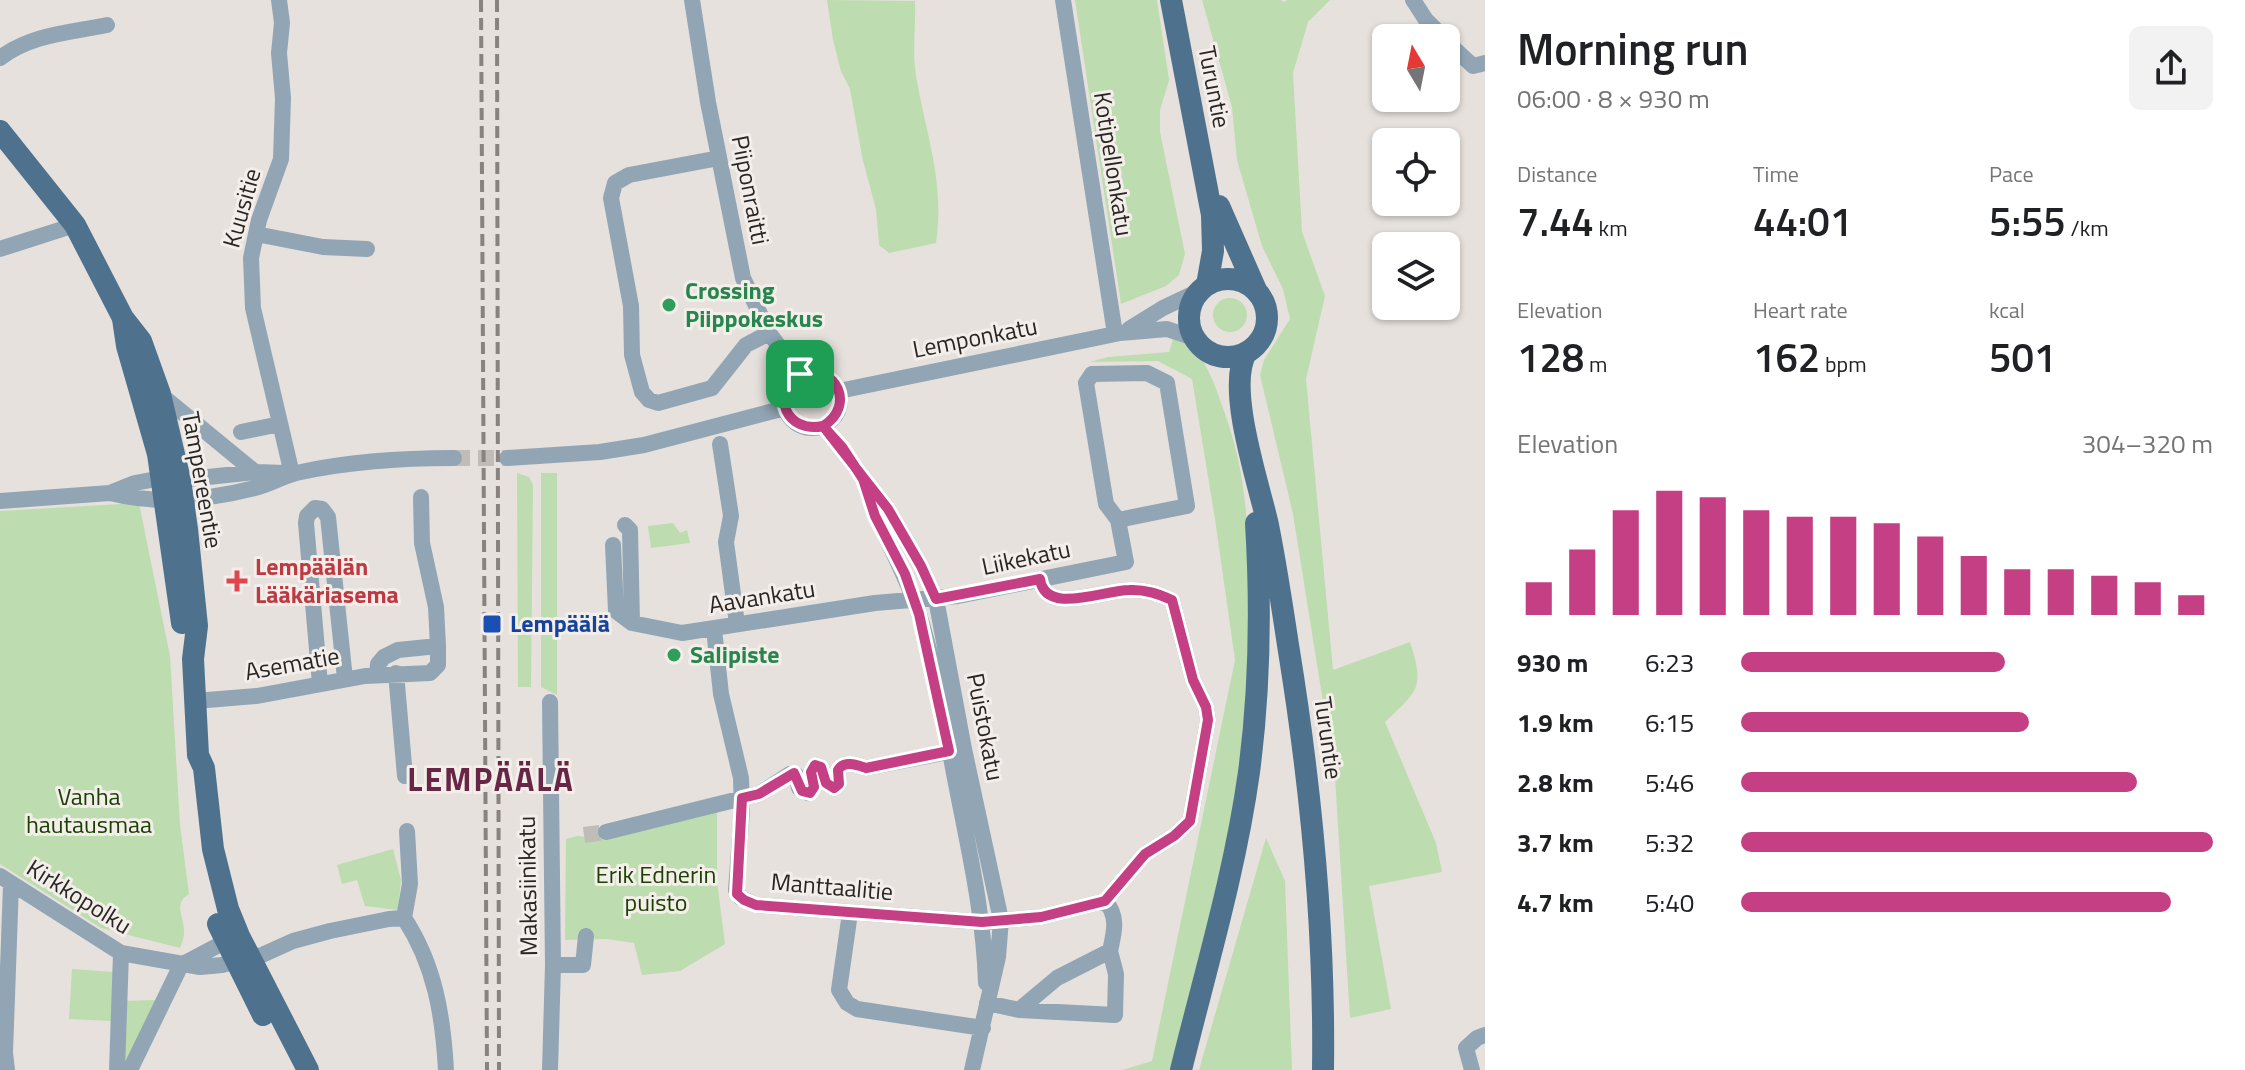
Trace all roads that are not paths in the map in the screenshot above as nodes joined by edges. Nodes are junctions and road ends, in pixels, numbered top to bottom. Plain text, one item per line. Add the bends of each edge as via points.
1 (279, 0) edge
2 (692, 0) edge
3 (1063, 0) edge
4 (1171, 0) edge
5 (1413, 0) edge
6 (1430, 24) edge
7 (107, 25) dead end
8 (1460, 53) edge
9 (0, 58) edge
10 (1485, 63) edge
11 (0, 131) edge
12 (719, 158) junction
13 (1208, 183) junction
14 (75, 225) junction
15 (256, 234) junction
16 (0, 249) edge
17 (367, 249) dead end
18 (1204, 288) junction
19 (1256, 290) junction
20 (123, 318) junction
21 (769, 333) junction
22 (1118, 334) junction
23 (1202, 346) junction
24 (1246, 353) junction
25 (800, 374) junction
26 (839, 391) junction
27 (160, 394) junction
28 (785, 408) junction
29 (1243, 417) junction
30 (280, 424) junction
31 (823, 426) junction
32 (241, 432) dead end
33 (720, 444) dead end
34 (1249, 446) junction
35 (454, 458) tunnel mouth
36 (507, 458) tunnel mouth
37 (255, 472) junction
38 (292, 474) junction
39 (863, 479) junction
40 (173, 489) junction
41 (421, 497) dead end
42 (0, 501) edge
43 (1118, 520) junction
44 (625, 525) dead end
45 (613, 545) dead end
46 (1040, 579) junction
47 (914, 599) junction
48 (936, 599) junction
49 (632, 623) junction
50 (737, 624) junction
51 (714, 629) junction
52 (438, 646) junction
53 (396, 673) junction
54 (377, 674) junction
55 (345, 679) junction
56 (320, 684) junction
57 (195, 701) junction
58 (550, 702) dead end
59 (957, 750) junction
60 (405, 776) dead end
61 (742, 798) junction
62 (407, 831) dead end
63 (606, 832) tunnel mouth
64 (6, 880) edge
65 (1105, 901) junction
66 (850, 913) junction
67 (404, 918) junction
68 (1001, 920) junction
69 (982, 922) junction
70 (586, 936) dead end
71 (231, 938) junction
72 (1110, 951) junction
73 (121, 953) junction
74 (242, 960) junction
75 (181, 965) junction
76 (553, 965) junction
77 (987, 1003) junction
78 (1019, 1010) junction
79 (983, 1028) junction
80 (1485, 1035) edge
81 (978, 1052) junction
82 (7, 1070) edge
83 (117, 1070) edge
84 (130, 1070) edge
85 (291, 1070) edge
86 (308, 1070) edge
87 (446, 1070) edge
88 (550, 1070) edge
89 (972, 1070) edge
90 (980, 1070) edge
91 (1181, 1070) edge
92 (1323, 1070) edge
93 (1472, 1070) edge

1 - 15 street, Kuusitie via 281,159
2 - 12 street, Piiponraitti
3 - 22 street, Kotipellonkatu
4 - 13 main road, Turuntie
5 - 6 street
7 - 9 street via 35,39
8 - 10 street via 1473,66
11 - 14 main road, Tampereentie
12 - 21 street, Piiponraitti via 743,278
12 - 21 street via 629,175 615,183 611,198 631,306 632,355 642,392 658,403 712,388 746,345
13 - 18 main road, Turuntie via 1214,232 1212,267
13 - 19 main road, Turuntie
14 - 16 street
14 - 20 main road, Tampereentie
15 - 17 street
15 - 30 street, Kuusitie via 251,258 253,308
18 - 19 main road via 1232,279
18 - 22 street, Lemponkatu
18 - 23 main road via 1191,305 1189,318
19 - 24 main road via 1268,313 1267,326 1263,338
20 - 27 main road, Tampereentie via 141,341
20 - 40 main road, Tampereentie via 158,454
21 - 25 street, Piiponraitti
22 - 23 street, Lemponkatu via 1167,329
22 - 26 street, Lemponkatu
23 - 24 main road via 1230,358
23 - 29 main road, Turuntie
24 - 29 main road, Turuntie via 1239,367
25 - 26 street via 828,376
25 - 28 street via 785,392
26 - 31 street via 839,408
27 - 37 street
27 - 40 main road, Tampereentie
28 - 31 street via 796,423
28 - 36 street via 644,445
29 - 34 main road, Turuntie
30 - 32 street
30 - 38 street, Kuusitie
31 - 39 street, Puistokatu
33 - 50 street via 731,516 726,542
34 - 91 main road via 1260,624 1249,773
34 - 92 main road, Turuntie via 1275,557 1307,770 1324,984
35 - 38 street via 340,464
37 - 38 street
37 - 40 street
38 - 40 street via 257,487
39 - 47 street, Puistokatu
39 - 48 street, Puistokatu via 888,509
40 - 42 street via 145,500 110,493
40 - 57 main road, Tampereentie via 197,626
41 - 52 street via 422,543 436,607
43 - 43 street via 1106,504 1086,383 1092,374 1147,373 1167,383 1187,506
43 - 46 street, Liikekatu via 1126,562
44 - 49 street via 630,530
45 - 49 street via 616,611
46 - 48 street, Liikekatu
46 - 65 street via 1050,598 1130,590 1172,600 1193,680 1206,707 1190,821 1145,854
47 - 48 street, Aavankatu
47 - 50 street, Aavankatu
47 - 59 street, Puistokatu
48 - 59 street, Puistokatu
49 - 51 street, Aavankatu via 682,633
50 - 51 street, Aavankatu
51 - 61 street, Manttaalitie
52 - 53 street, Asematie via 436,670
52 - 54 street via 390,653 378,664
53 - 54 street, Asematie
53 - 60 street
54 - 55 street, Asematie
55 - 56 street, Asematie
55 - 56 street via 328,517 315,508 306,523
56 - 57 street, Asematie
57 - 71 main road, Tampereentie via 198,755
58 - 76 street, Makasiinikatu
59 - 61 street via 866,768 842,765 834,788 815,765 810,793 802,791 794,773
59 - 68 street, Puistokatu
59 - 69 street, Puistokatu
61 - 63 street
61 - 66 street, Manttaalitie via 736,890 741,898 756,905
62 - 67 street via 410,884
64 - 73 street, Kirkkopolku
64 - 82 street
65 - 68 street, Manttaalitie via 1041,917
65 - 72 street via 1116,927
66 - 69 street, Manttaalitie
66 - 79 street via 839,990 847,1003 857,1009
67 - 74 street, Kirkkopolku via 330,931
67 - 87 street via 434,981
68 - 69 street, Manttaalitie
68 - 77 street, Puistokatu
69 - 77 street, Puistokatu
70 - 76 street via 583,965
71 - 74 main road, Tampereentie
71 - 75 street
72 - 78 street via 1057,978
72 - 78 street via 1116,974 1115,1015
73 - 75 street, Kirkkopolku
73 - 83 street
74 - 75 street, Kirkkopolku via 206,967
74 - 85 main road, Tampereentie
74 - 86 main road, Tampereentie
75 - 84 street
76 - 88 street, Makasiinikatu
77 - 78 street
77 - 79 street, Puistokatu
79 - 81 street, Puistokatu
80 - 93 street via 1466,1048
81 - 89 street, Puistokatu
81 - 90 street, Puistokatu

